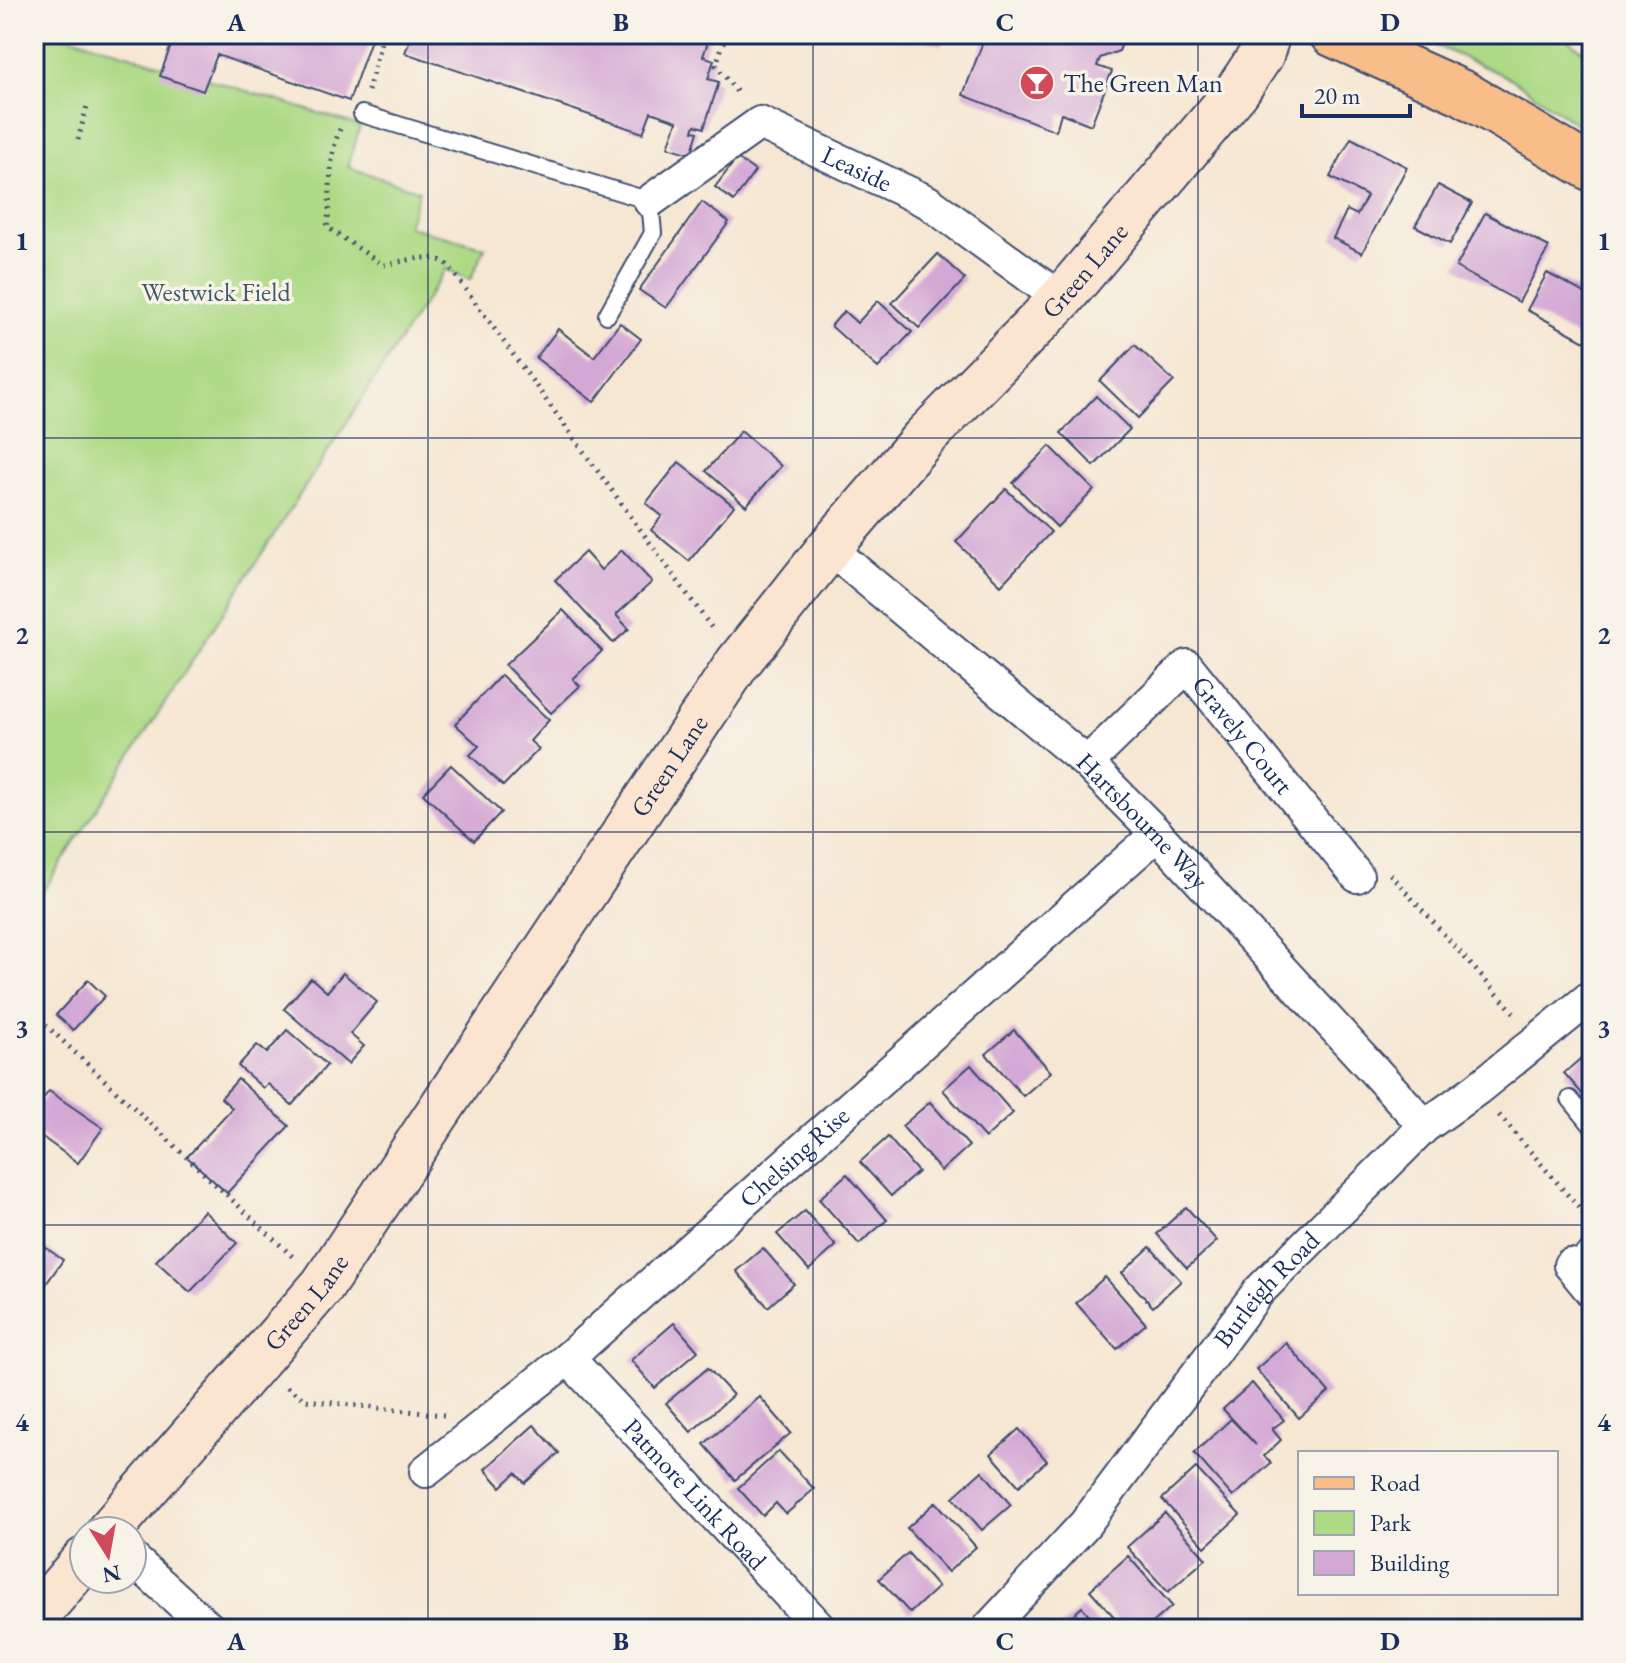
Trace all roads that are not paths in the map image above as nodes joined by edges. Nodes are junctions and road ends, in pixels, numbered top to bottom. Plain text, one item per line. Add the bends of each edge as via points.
1 (1268, 34) edge
2 (1332, 34) edge
3 (362, 114) dead end
4 (1592, 169) edge
5 (650, 201) junction
6 (1061, 299) junction
7 (607, 315) dead end
8 (829, 548) junction
9 (1087, 763) junction
10 (1157, 834) junction
11 (1357, 876) road end
12 (1592, 996) edge
13 (1570, 1099) dead end
14 (1425, 1126) junction
15 (1592, 1126) edge
16 (1581, 1256) edge
17 (1592, 1292) edge
18 (568, 1358) junction
19 (426, 1471) dead end
20 (123, 1515) edge
21 (148, 1573) edge
22 (68, 1579) edge
23 (34, 1619) edge
24 (210, 1629) edge
25 (821, 1629) edge
26 (988, 1629) edge

1 - 6 street, Green Lane via 1237,91
2 - 4 main road via 1463,93
3 - 5 lane
5 - 6 street, Leaside via 760,123 928,202
5 - 7 lane via 653,233
6 - 8 street, Green Lane via 923,439
8 - 9 street, Hartsbourne Way
8 - 20 street, Green Lane via 737,664 323,1285
9 - 10 street, Hartsbourne Way
9 - 11 street, Gravely Court via 1187,666
10 - 14 street, Hartsbourne Way
10 - 18 street, Chelsing Rise
12 - 14 street, Burleigh Road
13 - 15 lane
14 - 26 street, Burleigh Road via 1259,1291 1085,1524
16 - 17 street
18 - 19 street, Chelsing Rise
18 - 25 street, Patmore Link Road
21 - 24 street
22 - 23 street

